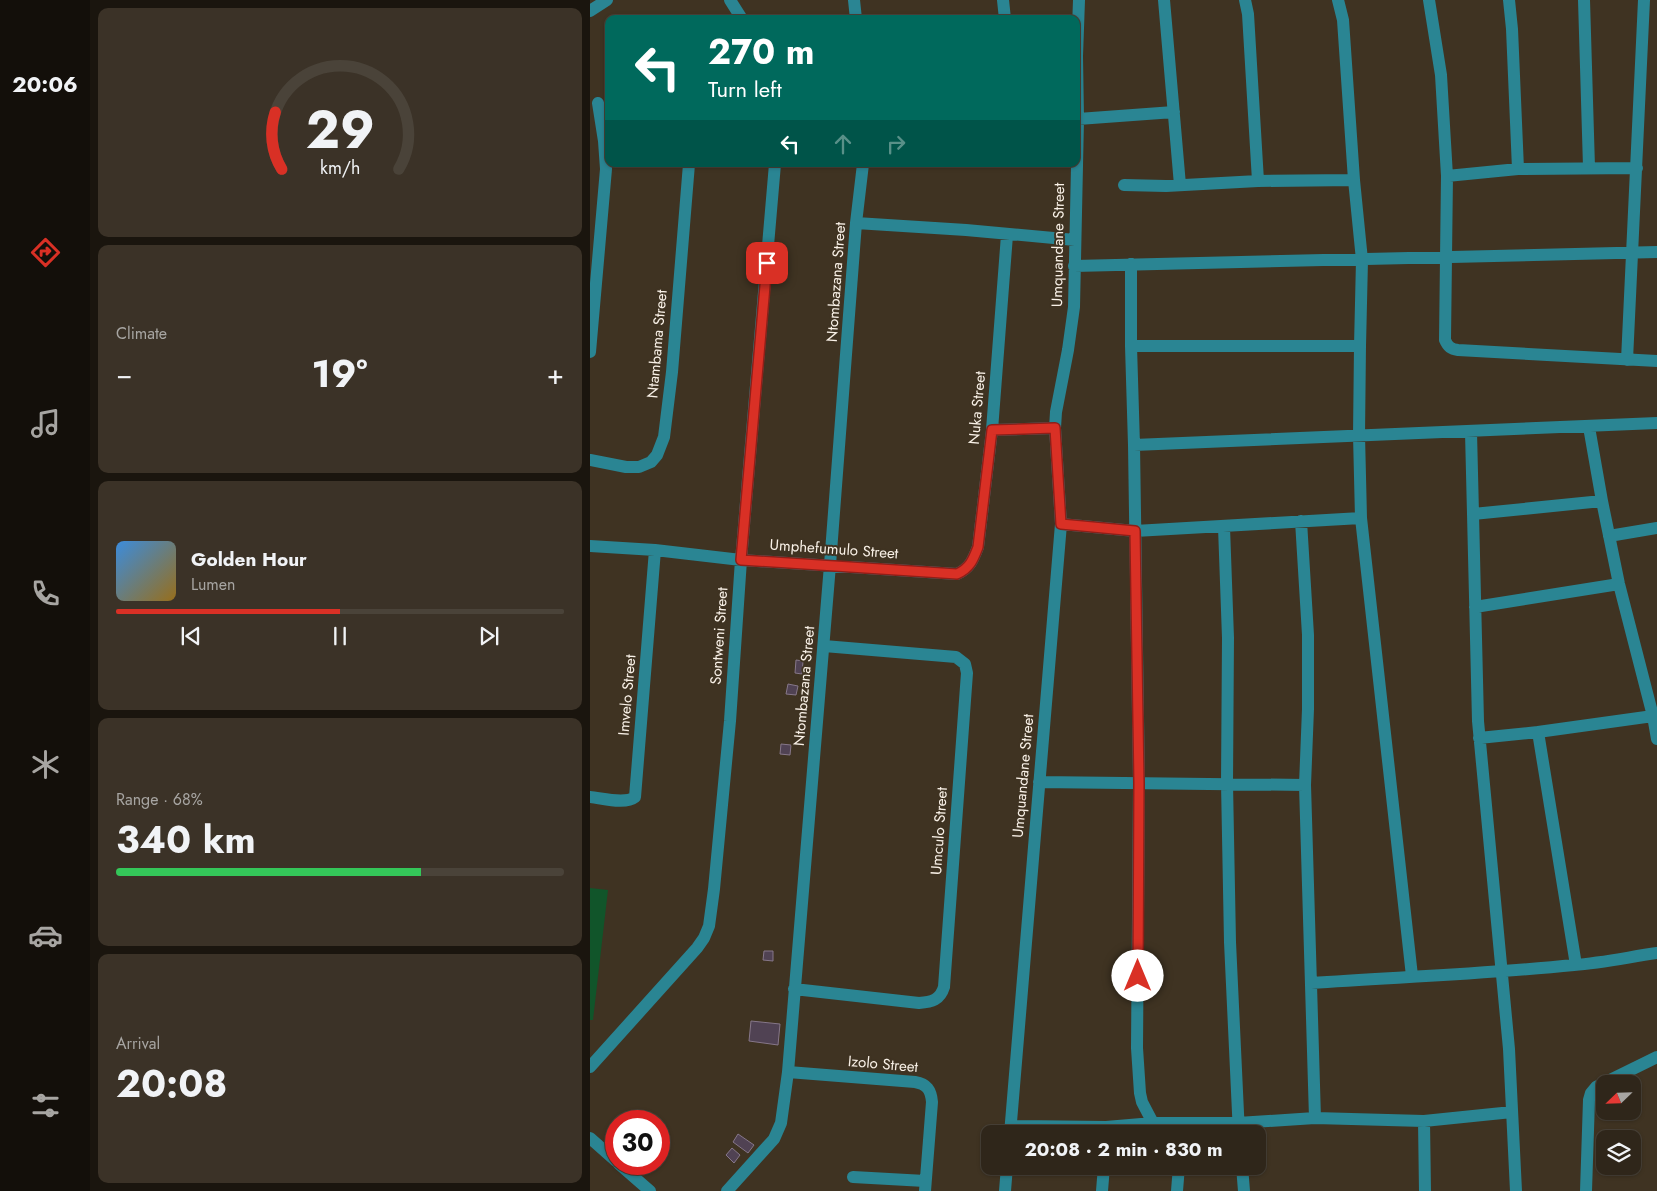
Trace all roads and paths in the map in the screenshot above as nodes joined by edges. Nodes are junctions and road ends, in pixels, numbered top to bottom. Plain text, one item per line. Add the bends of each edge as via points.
1 (607, 0) edge
2 (730, 0) edge
3 (854, 0) edge
4 (1003, 0) edge
5 (1079, 0) edge
6 (1164, 0) edge
7 (1245, 0) edge
8 (1338, 0) edge
9 (1429, 0) edge
10 (1509, 0) edge
11 (1584, 0) edge
12 (1644, 0) edge
13 (590, 11) edge
14 (739, 15) edge
15 (856, 15) edge
16 (1005, 15) edge
17 (1078, 15) edge
18 (599, 102) edge
19 (1174, 112) junction
20 (1080, 119) edge
21 (605, 155) edge
22 (606, 167) edge
23 (689, 167) edge
24 (775, 167) edge
25 (863, 167) edge
26 (1077, 167) edge
27 (1589, 168) junction
28 (1637, 168) junction
29 (1518, 170) junction
30 (1447, 176) junction
31 (1354, 180) junction
32 (1258, 181) junction
33 (1124, 185) dead end
34 (1180, 185) junction
35 (856, 222) junction
36 (1008, 235) junction
37 (1075, 240) junction
38 (1657, 252) edge
39 (1633, 253) junction
40 (1447, 256) junction
41 (1362, 260) junction
42 (1131, 264) junction
43 (1074, 266) junction
44 (1131, 346) junction
45 (1360, 346) junction
46 (590, 352) edge
47 (1628, 360) junction
48 (1657, 361) edge
49 (1657, 423) edge
50 (1589, 427) junction
51 (1055, 428) junction
52 (992, 430) junction
53 (1471, 432) junction
54 (1359, 435) junction
55 (1134, 445) junction
56 (590, 460) edge
57 (1602, 501) junction
58 (1472, 514) junction
59 (1361, 518) junction
60 (1301, 522) junction
61 (1061, 524) junction
62 (1224, 527) junction
63 (1657, 528) edge
64 (1135, 531) junction
65 (1609, 536) junction
66 (590, 546) edge
67 (655, 550) junction
68 (741, 560) junction
69 (830, 565) junction
70 (957, 574) joint
71 (1619, 584) junction
72 (1475, 607) junction
73 (824, 646) junction
74 (1653, 716) junction
75 (1538, 732) junction
76 (1479, 738) junction
77 (1657, 739) edge
78 (1039, 782) junction
79 (1139, 783) junction
80 (1227, 783) junction
81 (1306, 785) junction
82 (590, 797) edge
83 (1657, 954) edge
84 (1576, 965) junction
85 (1503, 972) junction
86 (1412, 976) junction
87 (1311, 983) junction
88 (794, 989) junction
89 (1657, 1057) edge
90 (590, 1066) edge
91 (788, 1072) junction
92 (1512, 1112) junction
93 (1315, 1118) junction
94 (1424, 1121) junction
95 (1153, 1123) junction
96 (1010, 1125) edge
97 (1140, 1125) edge
98 (1163, 1125) edge
99 (1239, 1125) edge
100 (1262, 1125) edge
101 (590, 1138) edge
102 (605, 1151) edge
103 (632, 1175) edge
104 (1006, 1175) edge
105 (1103, 1175) edge
106 (1178, 1175) edge
107 (1243, 1175) edge
108 (852, 1177) dead end
109 (925, 1186) edge
110 (650, 1191) edge
111 (727, 1191) edge
112 (1005, 1191) edge
113 (1102, 1191) edge
114 (1177, 1191) edge
115 (1244, 1191) edge
116 (1425, 1191) edge
117 (1516, 1191) edge
118 (1586, 1191) edge

1 - 13 street
2 - 14 street
3 - 15 street
4 - 16 street
5 - 17 street, Umquandane Street
6 - 19 street
7 - 32 street
8 - 31 street via 1343,20
9 - 30 street via 1441,75
10 - 29 street
11 - 27 street
12 - 28 street
18 - 21 street
19 - 20 street
19 - 34 street
22 - 46 street
23 - 56 street, Ntambama Street via 664,437 657,455 639,467
24 - 68 street, Sontweni Street
25 - 35 street, Ntombazana Street
26 - 37 street, Umquandane Street
27 - 28 street
27 - 29 street
28 - 39 street
29 - 30 street
30 - 40 street
31 - 32 street
31 - 41 street
32 - 34 street
33 - 34 street
35 - 36 street
35 - 69 street, Ntombazana Street
36 - 37 street
36 - 52 street, Nuka Street
37 - 43 street, Umquandane Street
38 - 39 street
39 - 40 street
39 - 47 street
40 - 41 street
40 - 47 street via 1445,340 1452,350
41 - 42 street
41 - 45 street
42 - 43 street
42 - 44 street
43 - 51 street, Umquandane Street via 1072,329
44 - 45 street
44 - 55 street
45 - 54 street
47 - 48 street
49 - 50 street
50 - 53 street
50 - 57 street
51 - 52 street
51 - 61 street, Umquandane Street
52 - 70 street, Nuka Street via 978,547 973,561
53 - 54 street
53 - 58 street
54 - 55 street
54 - 59 street
55 - 64 street
57 - 58 street
57 - 65 street
58 - 72 street
59 - 60 street
59 - 86 street
60 - 62 street
60 - 81 street via 1308,635
61 - 64 street
61 - 78 street, Umquandane Street
62 - 64 street
62 - 80 street via 1228,638
63 - 65 street
64 - 79 street
65 - 71 street
66 - 67 street, Umphefumulo Street
67 - 68 street, Umphefumulo Street
67 - 82 street, Imvelo Street via 635,796 631,800
68 - 69 street, Umphefumulo Street
68 - 90 street, Sontweni Street via 730,721 709,926 697,948
69 - 70 street, Umphefumulo Street
69 - 73 street, Ntombazana Street
71 - 72 street
71 - 74 street
72 - 76 street
73 - 88 street, Ntombazana Street
73 - 88 street, Umculo Street via 956,656 965,664 944,987 936,1000 919,1003
74 - 75 street
74 - 77 street
75 - 76 street
75 - 84 street
76 - 85 street
78 - 79 street
78 - 96 street, Umquandane Street
79 - 80 street
79 - 95 street via 1138,1082 1142,1102
80 - 81 street
80 - 99 street via 1230,942
81 - 87 street
83 - 84 street
84 - 85 street
85 - 86 street
85 - 92 street
86 - 87 street
87 - 93 street
88 - 91 street, Ntombazana Street
89 - 118 street via 1596,1087 1591,1093
91 - 109 street, Izolo Street via 923,1083 931,1094 932,1102
91 - 111 street, Ntombazana Street via 779,1131
92 - 94 street, Umquandane Street
92 - 117 street
93 - 94 street, Umquandane Street
93 - 100 street, Umquandane Street
94 - 116 street
95 - 97 street, Umquandane Street
95 - 98 street, Umquandane Street
101 - 102 street
103 - 110 street
104 - 112 street
105 - 113 street
106 - 114 street
107 - 115 street
108 - 109 street

